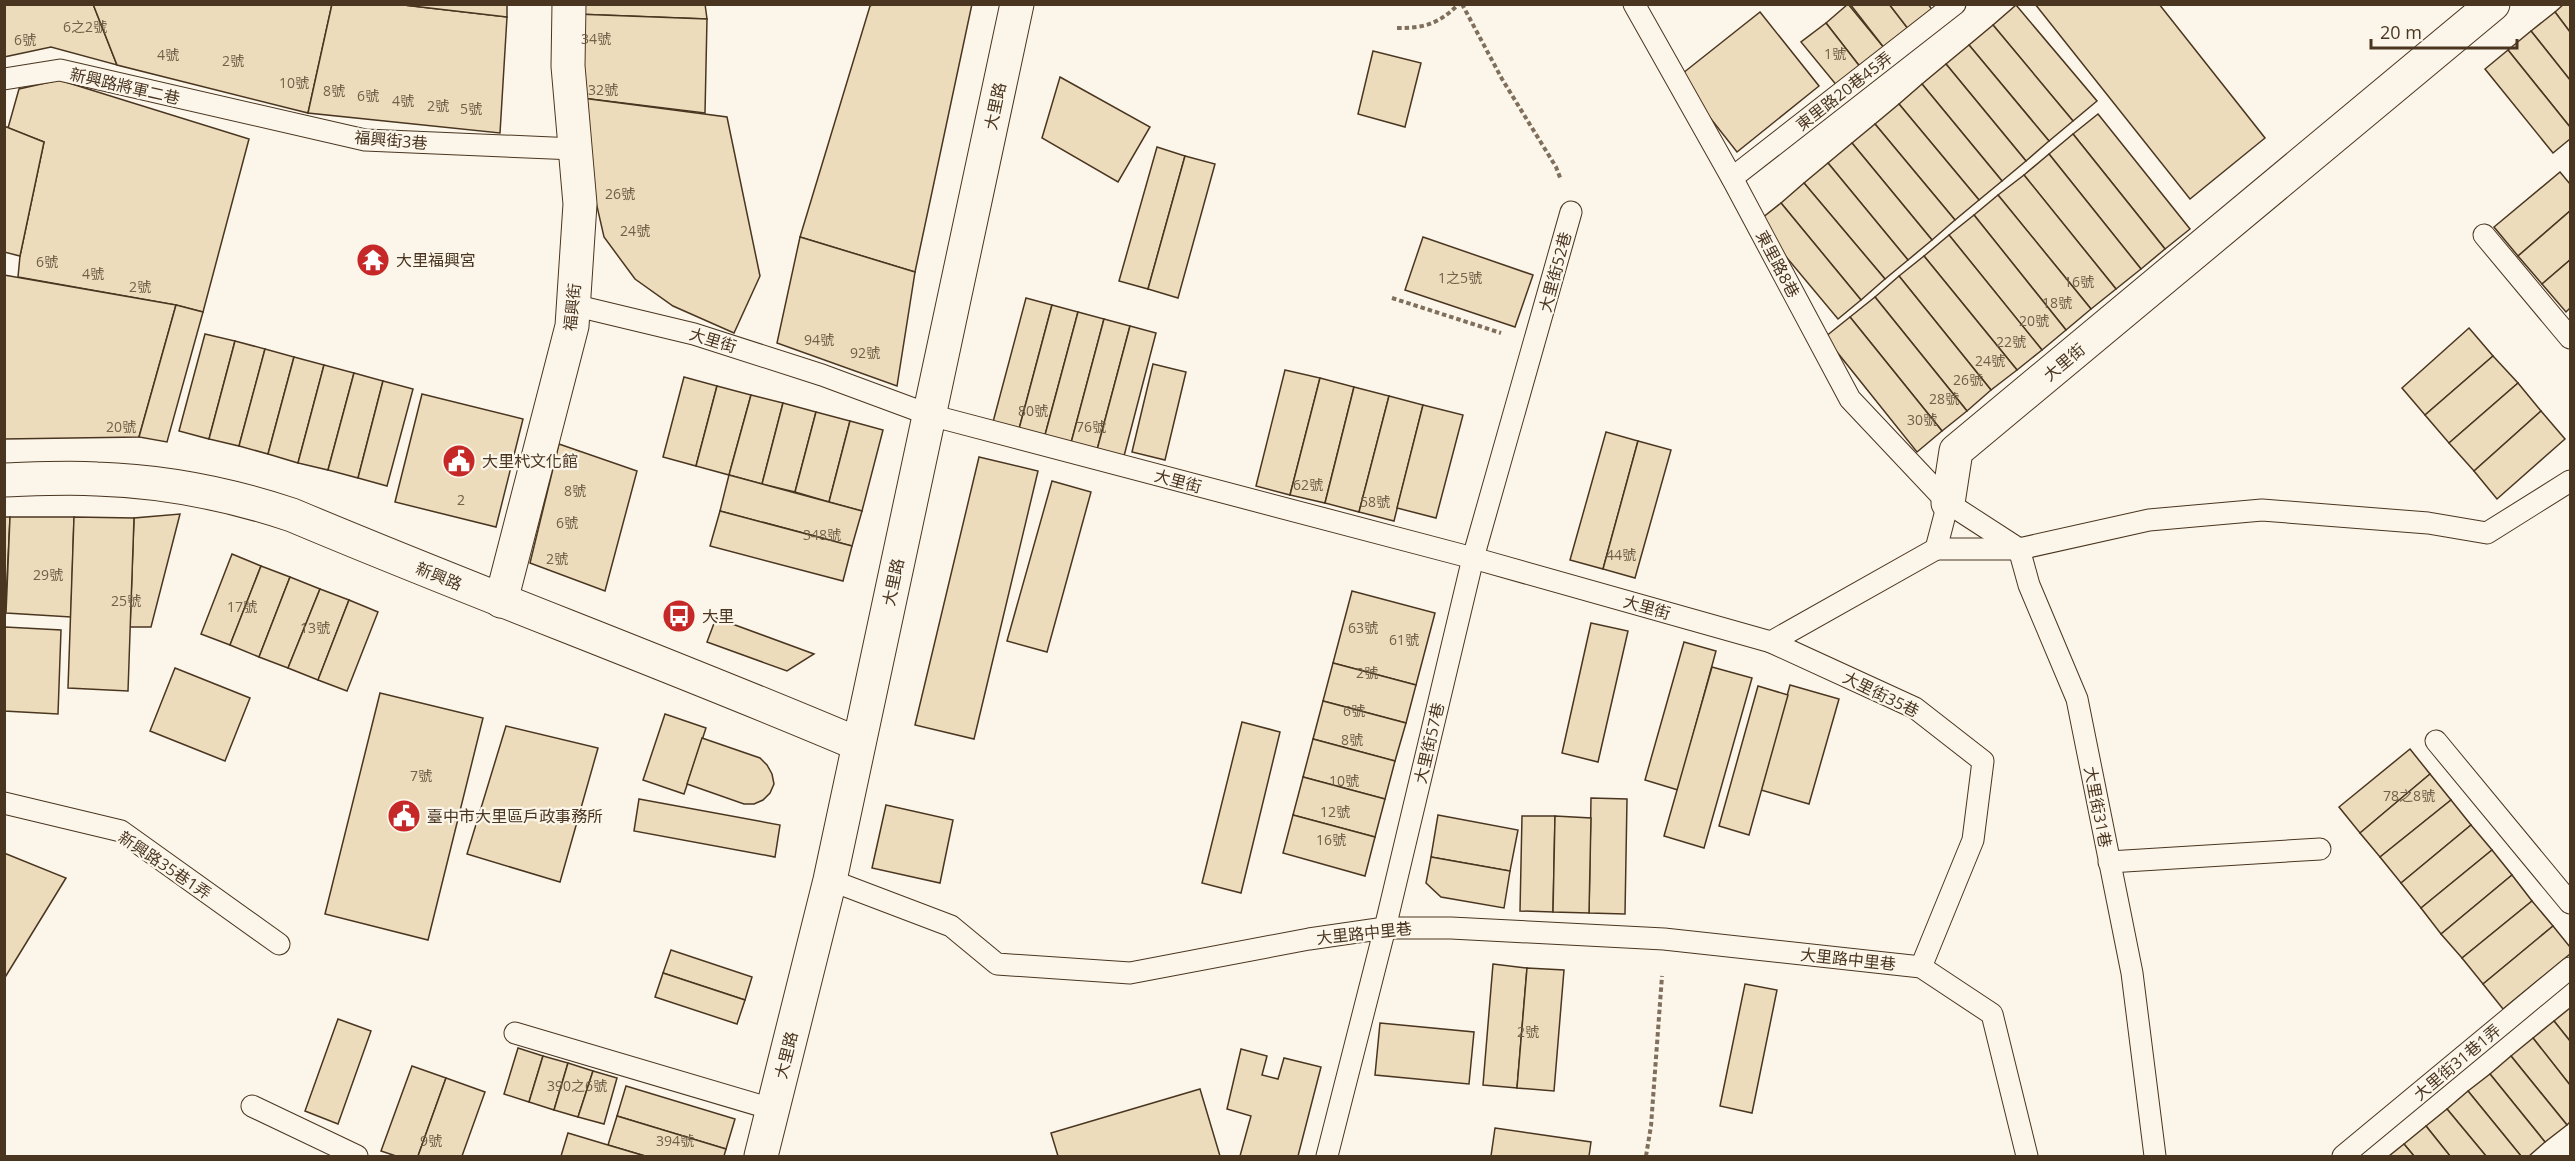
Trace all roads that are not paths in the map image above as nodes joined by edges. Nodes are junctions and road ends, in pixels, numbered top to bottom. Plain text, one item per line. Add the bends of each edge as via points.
1 (569, 4) edge
2 (1017, 4) edge
3 (1634, 4) edge
4 (1955, 4) edge
5 (2493, 4) edge
6 (4, 79) edge
7 (210, 106) joint
8 (575, 149) junction
9 (1732, 178) junction
10 (1571, 212) road end
11 (2484, 236) dead end
12 (573, 305) junction
13 (2571, 338) edge
14 (930, 415) junction
15 (4, 480) edge
16 (2571, 481) edge
17 (1948, 503) junction
18 (1936, 549) junction
19 (2019, 549) junction
20 (1473, 558) junction
21 (501, 601) junction
22 (1771, 642) junction
23 (2436, 741) dead end
24 (858, 744) junction
25 (4, 803) edge
26 (2320, 849) dead end
27 (2109, 862) junction
28 (830, 880) junction
29 (2571, 903) edge
30 (1385, 928) junction
31 (279, 944) dead end
32 (1921, 967) junction
33 (2571, 968) edge
34 (515, 1033) dead end
35 (252, 1106) dead end
36 (772, 1109) junction
37 (357, 1156) edge
38 (761, 1156) edge
39 (1328, 1156) edge
40 (2026, 1156) edge
41 (2155, 1156) edge
42 (2343, 1156) edge

1 - 8 street, 福興街 via 568,66
2 - 14 street, 大里路
3 - 9 lane, 東里路8巷
4 - 9 lane, 東里路20巷45弄
5 - 17 street, 大里街 via 1956,451
6 - 7 lane, 新興路將軍二巷 via 60,70
7 - 8 lane, 福興街3巷 via 365,140
8 - 12 street, 福興街 via 580,204
9 - 17 lane, 東里路8巷 via 1850,399
10 - 20 lane, 大里街52巷
11 - 13 lane
12 - 14 lane, 大里街 via 694,334
12 - 21 street, 福興街 via 572,326
14 - 20 lane, 大里街
14 - 24 street, 大里路
15 - 21 street, 新興路 via 134,481 258,504
16 - 19 lane via 2487,533 2428,523 2262,510 2149,520
17 - 18 lane, 大里街
17 - 19 lane
18 - 19 lane
18 - 22 lane
19 - 27 lane, 大里街31巷 via 2029,585 2076,699
20 - 22 lane, 大里街
20 - 30 lane, 大里街57巷
21 - 24 street, 新興路
22 - 32 lane, 大里街35巷 via 1915,708 1983,760 1973,840
23 - 29 lane
24 - 28 street, 大里路
25 - 31 lane, 新興路35巷1弄 via 121,831
26 - 27 lane
27 - 41 lane, 大里街31巷 via 2132,973
28 - 30 lane, 大里路中里巷 via 951,926 997,964 1130,973
28 - 36 street, 大里路
30 - 32 lane, 大里路中里巷 via 1451,927 1664,939
30 - 39 lane, 大里街57巷
32 - 40 lane, 大里路中里巷 via 1992,1014
33 - 42 lane, 大里街31巷1弄
34 - 36 lane
35 - 37 lane
36 - 38 street, 大里路

